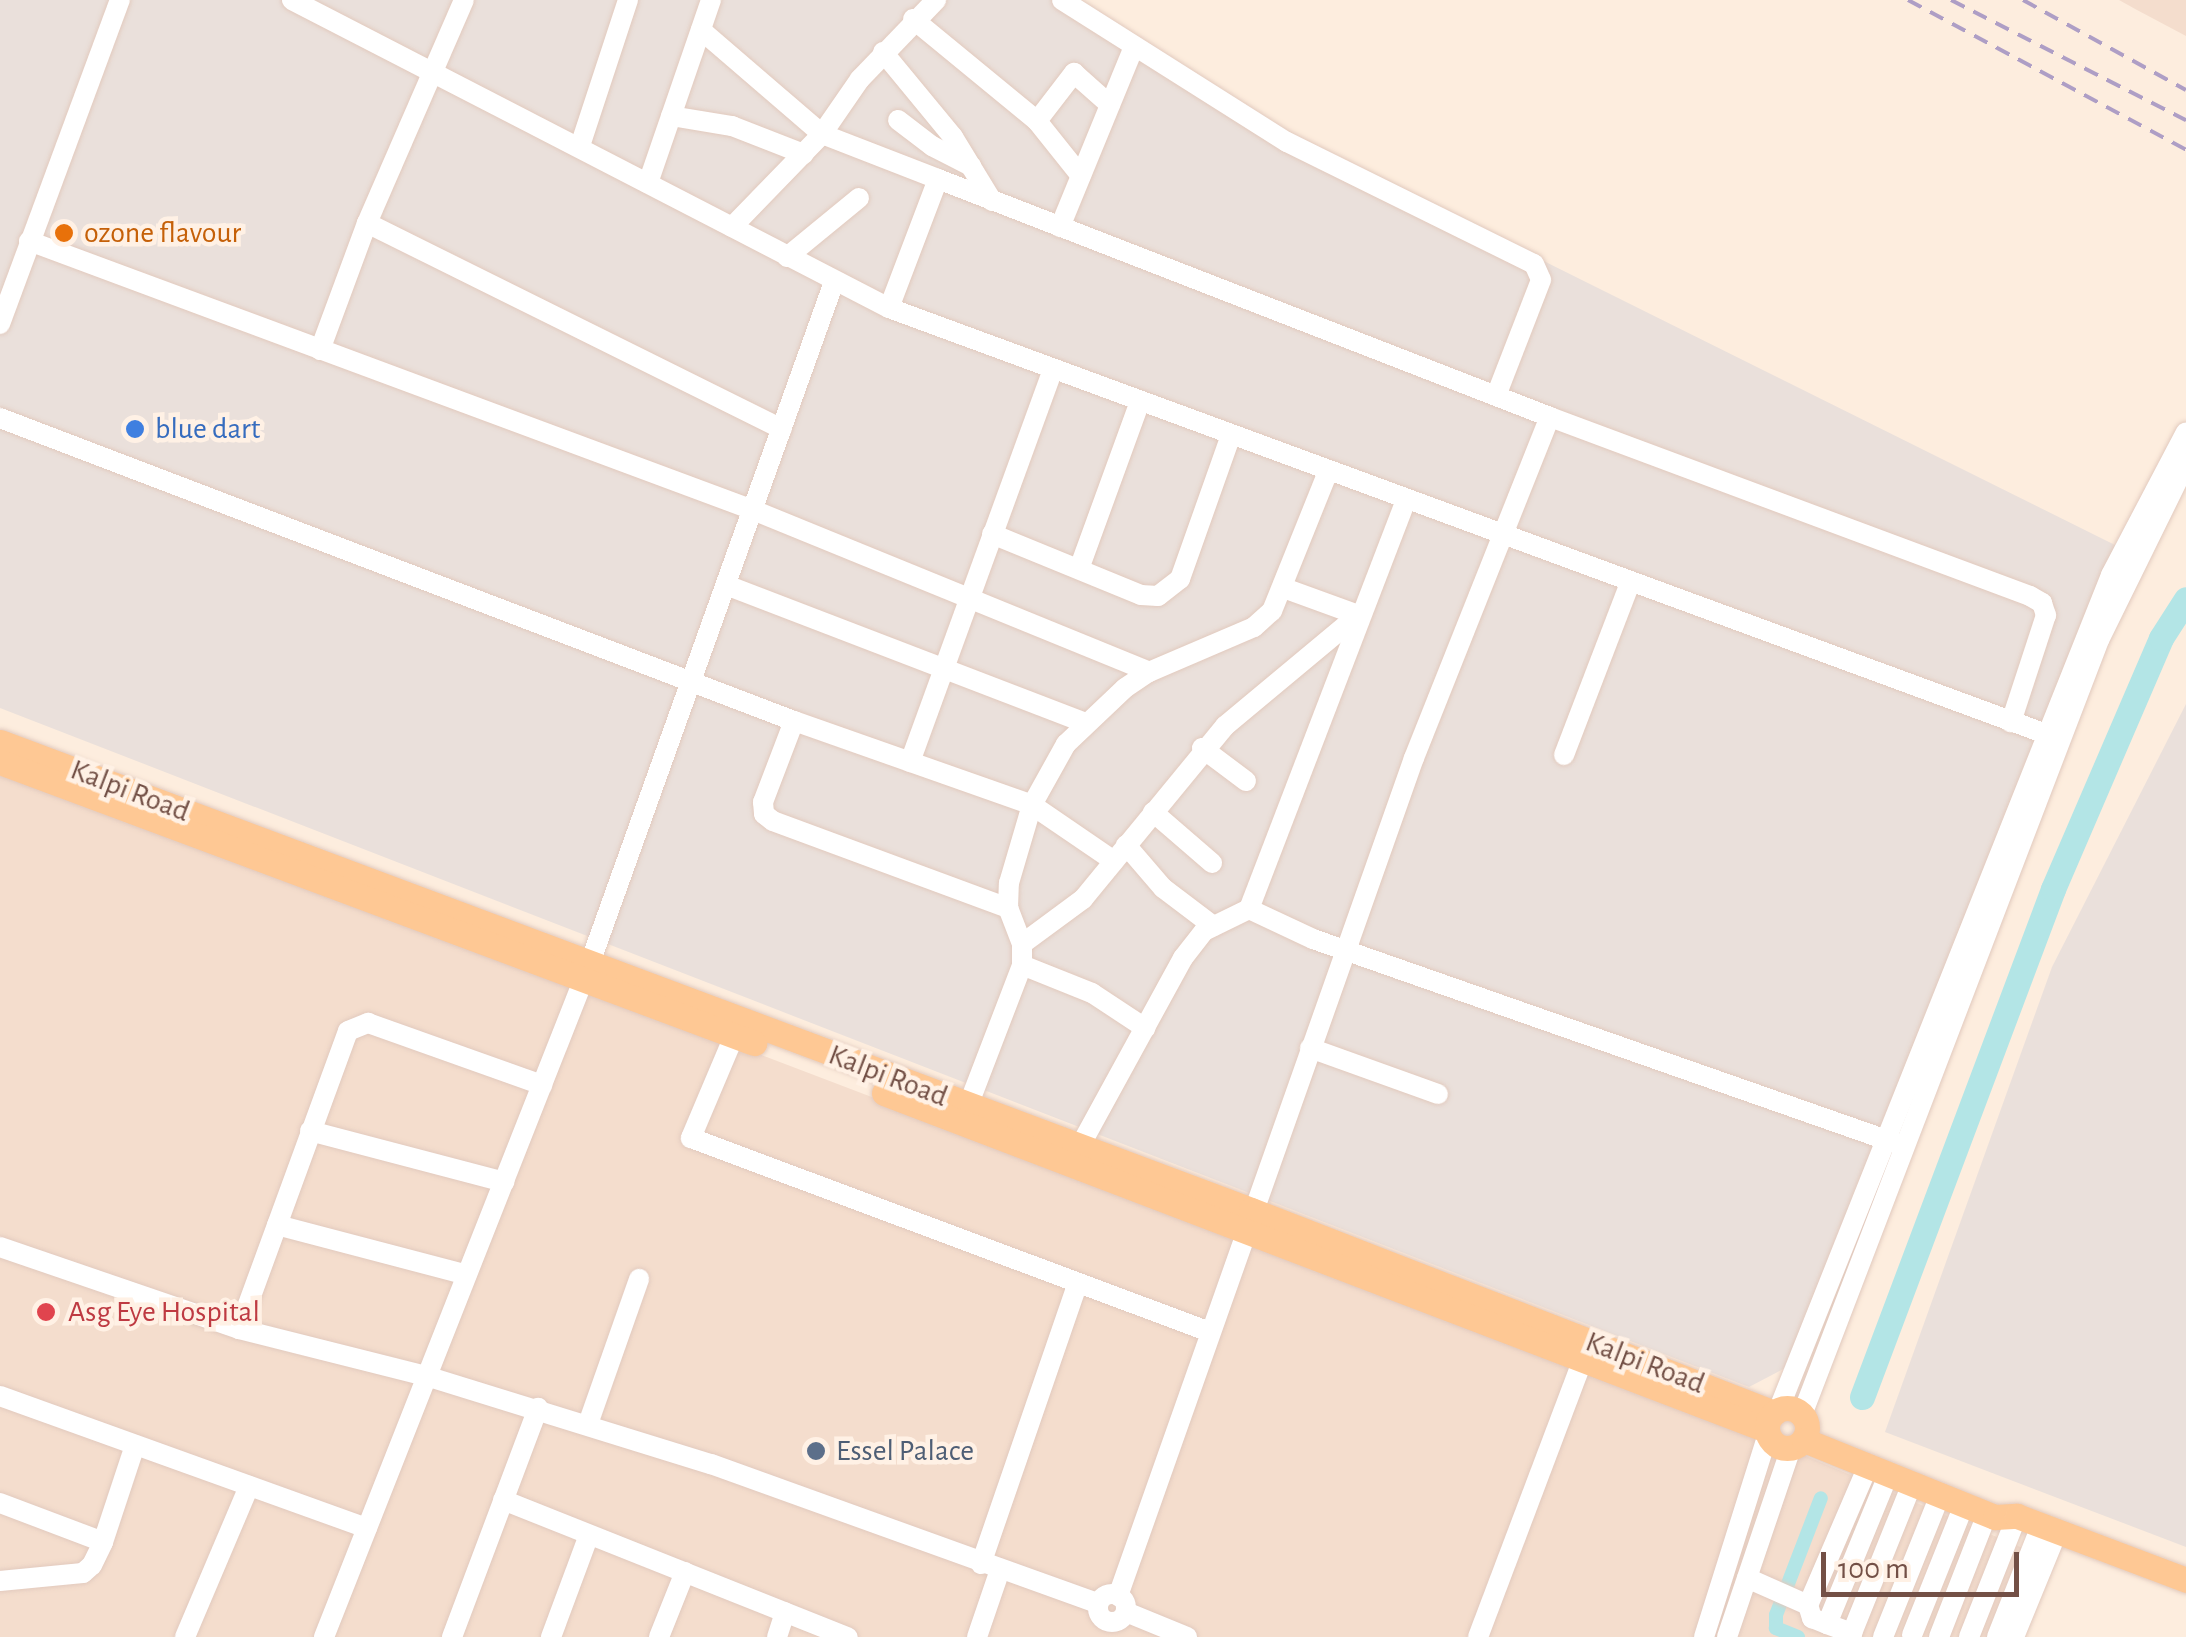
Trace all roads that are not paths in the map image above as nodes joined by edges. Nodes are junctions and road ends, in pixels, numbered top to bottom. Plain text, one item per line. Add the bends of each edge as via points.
1 (120, 0) edge
2 (464, 0) edge
3 (628, 0) edge
4 (712, 0) edge
5 (936, 0) edge
6 (1062, 0) edge
7 (305, 3) edge
8 (913, 19) junction
9 (701, 30) junction
10 (1134, 47) junction
11 (883, 52) junction
12 (431, 72) junction
13 (1110, 106) junction
14 (671, 116) junction
15 (898, 120) dead end
16 (1037, 121) junction
17 (822, 134) junction
18 (580, 146) junction
19 (804, 154) junction
20 (973, 166) junction
21 (1081, 176) junction
22 (938, 180) junction
23 (648, 184) junction
24 (859, 198) dead end
25 (992, 200) junction
26 (367, 223) junction
27 (732, 227) junction
28 (1060, 227) junction
29 (29, 242) junction
30 (787, 257) junction
31 (834, 282) junction
32 (889, 308) junction
33 (0, 324) edge
34 (320, 350) junction
35 (1053, 369) junction
36 (1496, 396) junction
37 (1140, 401) junction
38 (1550, 417) junction
39 (0, 418) edge
40 (782, 429) junction
41 (2186, 432) edge
42 (1231, 436) junction
43 (2186, 463) edge
44 (1328, 472) junction
45 (1406, 501) junction
46 (752, 510) junction
47 (992, 534) junction
48 (1502, 535) junction
49 (1079, 568) junction
50 (1630, 584) junction
51 (726, 585) junction
52 (1284, 588) junction
53 (968, 596) junction
54 (1358, 615) junction
55 (943, 666) junction
56 (1149, 672) junction
57 (690, 682) junction
58 (794, 721) junction
59 (2011, 722) junction
60 (1086, 723) junction
61 (2053, 737) junction
62 (0, 742) edge
63 (1202, 748) junction
64 (1564, 755) dead end
65 (0, 762) edge
66 (910, 762) junction
67 (1246, 781) dead end
68 (1032, 806) junction
69 (1153, 812) junction
70 (1120, 853) junction
71 (1212, 863) dead end
72 (389, 898) junction
73 (1008, 908) junction
74 (1249, 908) junction
75 (1213, 926) junction
76 (1347, 950) junction
77 (1022, 955) junction
78 (586, 972) junction
79 (1145, 1028) junction
80 (734, 1036) junction
81 (1310, 1048) junction
82 (542, 1084) junction
83 (1438, 1094) dead end
84 (968, 1106) junction
85 (310, 1131) junction
86 (1896, 1143) junction
87 (1080, 1148) junction
88 (504, 1182) junction
89 (1247, 1221) junction
90 (276, 1225) junction
91 (0, 1247) edge
92 (467, 1276) junction
93 (639, 1278) dead end
94 (1078, 1283) junction
95 (238, 1329) junction
96 (1210, 1332) junction
97 (1586, 1352) junction
98 (426, 1376) junction
99 (0, 1396) edge
100 (538, 1408) junction
101 (588, 1424) junction
102 (1786, 1427) junction
103 (135, 1445) junction
104 (1890, 1475) junction
105 (249, 1486) junction
106 (1940, 1495) junction
107 (503, 1500) junction
108 (0, 1502) edge
109 (1994, 1512) junction
110 (367, 1528) junction
111 (2049, 1529) junction
112 (590, 1534) junction
113 (103, 1542) junction
114 (991, 1567) junction
115 (684, 1572) junction
116 (1747, 1578) junction
117 (2186, 1580) edge
118 (0, 1581) edge
119 (1808, 1605) junction
120 (785, 1612) junction
121 (1111, 1614) edge
122 (1827, 1624) junction
123 (1857, 1635) edge
124 (1912, 1635) edge
125 (184, 1637) edge
126 (324, 1637) edge
127 (452, 1637) edge
128 (551, 1637) edge
129 (659, 1637) edge
130 (777, 1637) edge
131 (848, 1637) edge
132 (977, 1637) edge
133 (1188, 1637) edge
134 (1478, 1637) edge
135 (1704, 1637) edge
136 (1727, 1637) edge
137 (1883, 1637) edge
138 (1939, 1637) edge
139 (1969, 1637) edge
140 (1997, 1637) edge
141 (2014, 1637) edge

1 - 29 street
2 - 12 street
3 - 18 street
4 - 9 street
5 - 8 street
6 - 10 street
7 - 12 street
8 - 11 street
8 - 16 street
9 - 14 street
9 - 17 street
10 - 13 street
10 - 36 street via 1287,142 1534,264 1542,280
11 - 17 street
11 - 20 street
12 - 18 street
12 - 26 street
13 - 16 street via 1074,73
13 - 21 street
14 - 19 street via 732,126
14 - 23 street
15 - 20 street
16 - 21 street
17 - 19 street
17 - 22 street
18 - 23 street
19 - 27 street
20 - 25 street
21 - 28 street
22 - 25 street
22 - 32 street
23 - 27 street
24 - 30 street
25 - 28 street
26 - 34 street
26 - 40 street
27 - 30 street
28 - 36 street
29 - 33 street
29 - 34 street
30 - 31 street
31 - 32 street
31 - 40 street
32 - 35 street
34 - 46 street
35 - 37 street
35 - 47 street
36 - 38 street
37 - 42 street
37 - 49 street
38 - 48 street
38 - 59 street via 2042,604 2044,629
39 - 57 street
40 - 46 street
41 - 61 street via 2111,576
42 - 44 street
42 - 49 street via 1172,588 1142,595
43 - 61 street
44 - 45 street
44 - 52 street
45 - 48 street
45 - 54 street
46 - 51 street
46 - 53 street
47 - 49 street
47 - 53 street
48 - 50 street
48 - 76 street
50 - 59 street
50 - 64 street
51 - 55 street
51 - 57 street
52 - 54 street
52 - 56 street via 1254,627
53 - 55 street
53 - 56 street
54 - 63 street
54 - 74 street
55 - 60 street
55 - 66 street
56 - 60 street
57 - 58 street
57 - 78 street
58 - 66 street
58 - 73 street via 763,802 773,822
59 - 61 street
60 - 68 street via 1046,772
61 - 86 street
62 - 72 main road, Kalpi Road
63 - 67 street
63 - 69 street
65 - 72 main road, Kalpi Road
66 - 68 street
68 - 70 street
68 - 73 street
69 - 70 street
69 - 71 street
70 - 75 street
70 - 77 street via 1083,899
72 - 78 main road, Kalpi Road
73 - 77 street
74 - 75 street
74 - 76 street
75 - 79 street via 1183,958
76 - 81 street
76 - 86 street
77 - 79 street
77 - 84 street
78 - 80 main road, Kalpi Road
78 - 82 street
78 - 84 main road, Kalpi Road
79 - 87 street
80 - 89 main road, Kalpi Road
80 - 94 street via 691,1138
81 - 83 street
81 - 89 street
82 - 85 street via 358,1023 348,1031
82 - 88 street
84 - 87 main road, Kalpi Road
85 - 88 street
85 - 90 street
86 - 102 street
87 - 89 main road, Kalpi Road
88 - 92 street
89 - 96 street
89 - 97 main road, Kalpi Road
90 - 92 street
90 - 95 street
91 - 95 street
92 - 98 street
93 - 101 street
94 - 96 street
94 - 114 street
95 - 98 street
96 - 121 street
97 - 102 main road, Kalpi Road
97 - 134 street
98 - 100 street
98 - 110 street
99 - 103 street
100 - 101 street
100 - 107 street
101 - 114 street
102 - 104 main road, Kalpi Road
102 - 109 main road, Kalpi Road via 2000,1503
102 - 116 street
102 - 135 street
103 - 105 street
103 - 113 street
104 - 106 main road, Kalpi Road
104 - 119 street
104 - 122 street
104 - 123 street
105 - 110 street
105 - 125 street
106 - 109 main road, Kalpi Road
106 - 137 street
107 - 112 street
107 - 127 street
108 - 113 street
109 - 111 main road, Kalpi Road
109 - 124 street
109 - 138 street
109 - 139 street
110 - 126 street
111 - 117 main road, Kalpi Road
111 - 140 street
111 - 141 street
112 - 115 street
112 - 128 street
113 - 118 street via 92,1565 73,1576
114 - 121 street
114 - 132 street
115 - 120 street
115 - 129 street
116 - 119 street
116 - 136 street
119 - 122 street via 1812,1618
120 - 130 street
120 - 131 street
121 - 133 street
122 - 123 street

